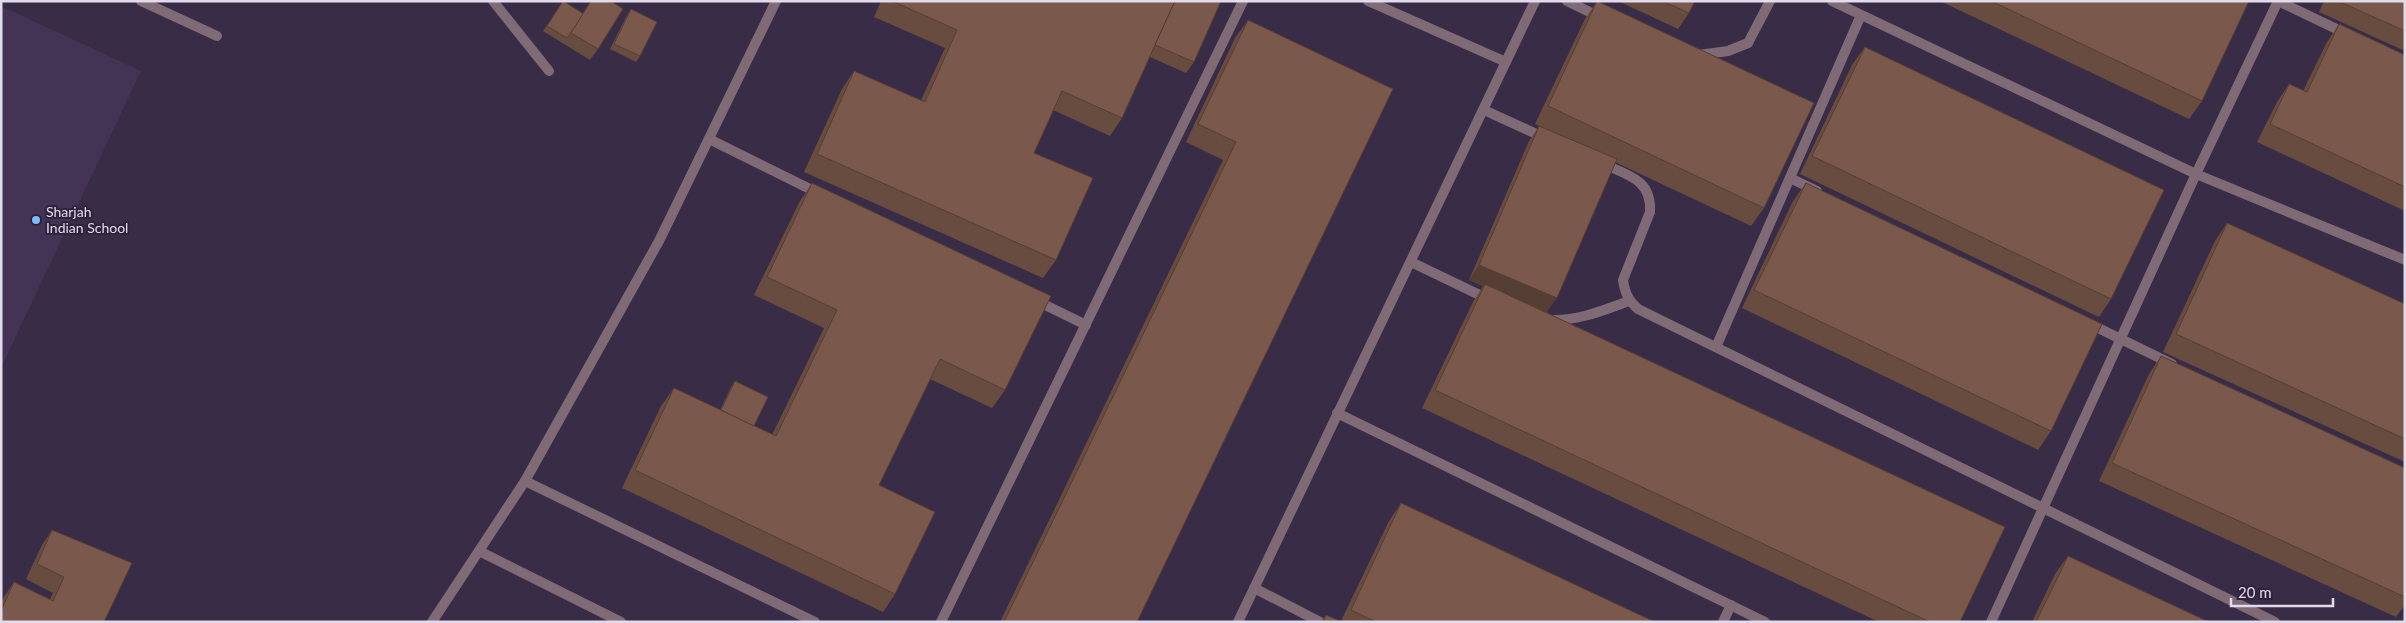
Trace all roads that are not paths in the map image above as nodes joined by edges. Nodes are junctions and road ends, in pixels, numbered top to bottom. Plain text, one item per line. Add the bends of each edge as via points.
1 (141, 1) edge
2 (493, 1) edge
3 (776, 1) edge
4 (1243, 1) edge
5 (1368, 1) edge
6 (1535, 1) edge
7 (1567, 1) edge
8 (1770, 1) edge
9 (1832, 1) edge
10 (2278, 1) edge
11 (1861, 15) junction
12 (1610, 21) edge
13 (217, 36) dead end
14 (2360, 39) edge
15 (1689, 54) edge
16 (1506, 62) junction
17 (549, 71) dead end
18 (1484, 110) junction
19 (709, 139) junction
20 (1555, 143) edge
21 (1591, 159) edge
22 (2196, 174) junction
23 (1790, 178) junction
24 (1826, 195) edge
25 (831, 200) edge
26 (2405, 260) edge
27 (1411, 262) junction
28 (1024, 295) edge
29 (1629, 301) junction
30 (1499, 304) edge
31 (2076, 317) edge
32 (1544, 319) edge
33 (1086, 325) junction
34 (2120, 339) junction
35 (1716, 348) junction
36 (2182, 369) edge
37 (1337, 413) junction
38 (525, 481) junction
39 (2044, 510) junction
40 (479, 551) junction
41 (1254, 588) junction
42 (1731, 605) junction
43 (432, 622) edge
44 (620, 622) edge
45 (815, 622) edge
46 (941, 622) edge
47 (1238, 622) edge
48 (1320, 622) edge
49 (1723, 622) edge
50 (1765, 622) edge
51 (1991, 622) edge
52 (2275, 622) edge

1 - 13 street
2 - 17 street
3 - 19 street
4 - 33 street
5 - 16 street
6 - 16 street
7 - 12 street
8 - 15 street via 1748,43 1709,55
9 - 11 street
10 - 14 street
10 - 22 street
11 - 22 street
11 - 23 street
16 - 18 street
18 - 20 street
18 - 27 street
19 - 25 street
19 - 38 street via 659,241
21 - 29 street via 1636,179 1651,199 1650,212 1623,280
22 - 26 street
22 - 34 street
23 - 24 street
23 - 35 street
27 - 30 street
27 - 37 street
28 - 33 street
29 - 32 street via 1572,319
29 - 35 street via 1638,309
31 - 34 street
33 - 46 street
34 - 36 street
34 - 39 street
35 - 39 street
37 - 41 street
37 - 42 street
38 - 40 street
38 - 45 street
39 - 51 street
39 - 52 street
40 - 43 street
40 - 44 street
41 - 47 street
41 - 48 street
42 - 49 street
42 - 50 street

